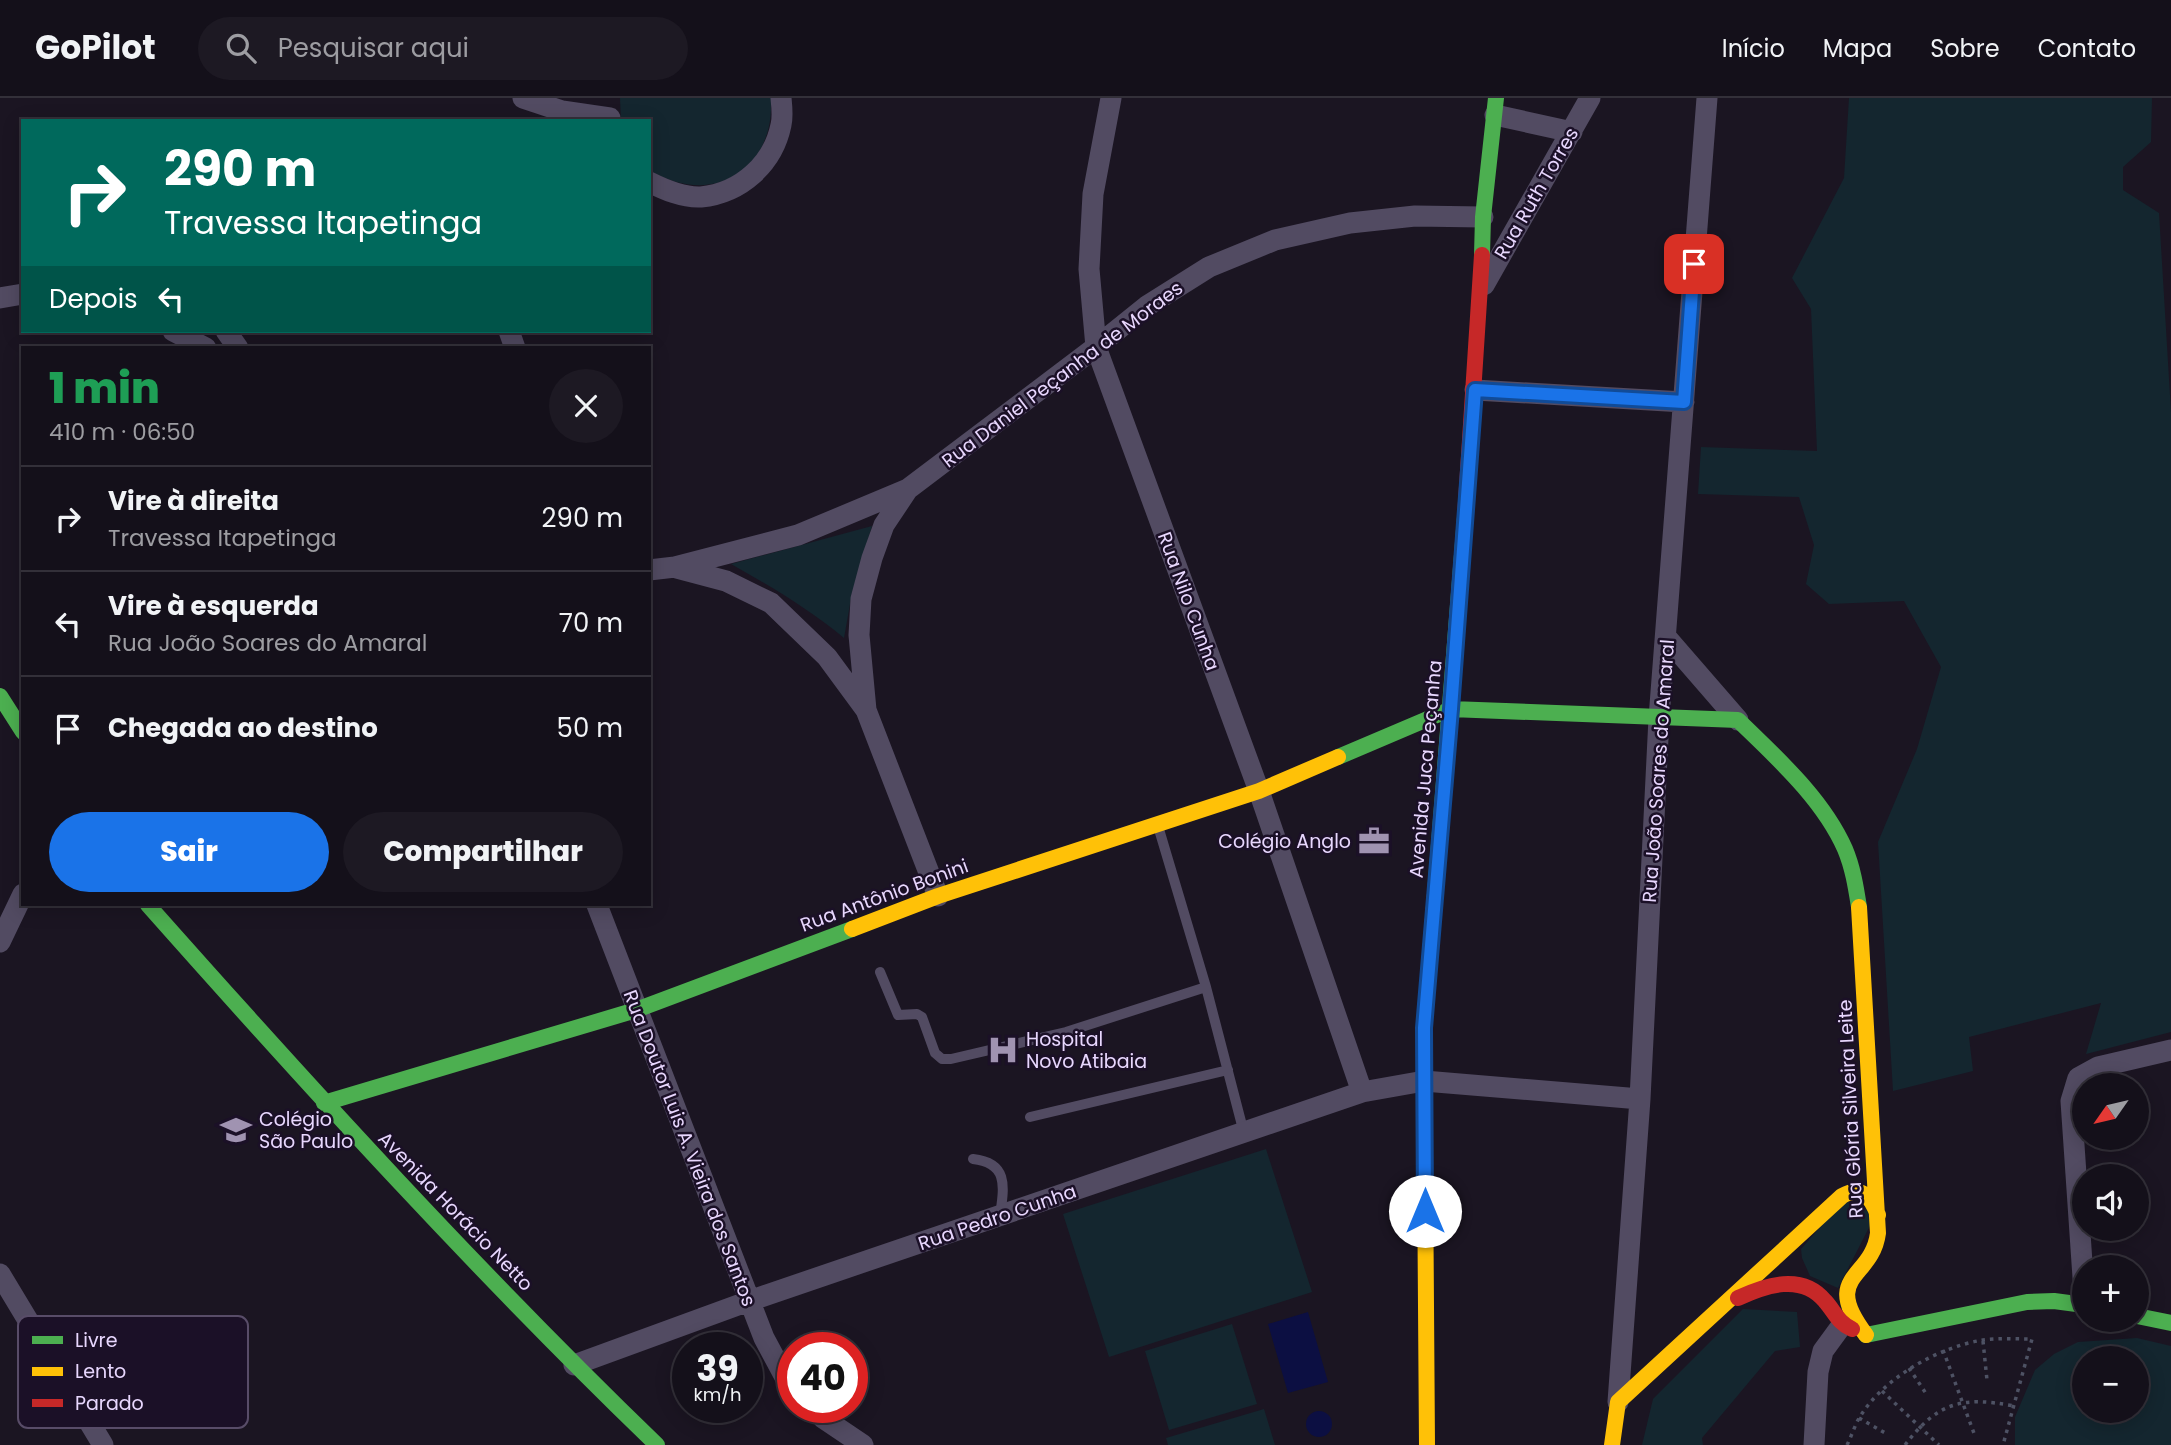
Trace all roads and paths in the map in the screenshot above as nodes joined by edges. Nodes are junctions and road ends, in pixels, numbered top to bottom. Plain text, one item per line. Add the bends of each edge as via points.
1 (523, 98) edge
2 (781, 98) edge
3 (1590, 98) edge
4 (1707, 98) edge
5 (1107, 102) edge
6 (1496, 106) edge
7 (611, 112) edge
8 (1572, 132) junction
9 (651, 184) edge
10 (1483, 217) junction
11 (1482, 289) junction
12 (21, 294) edge
13 (0, 298) edge
14 (177, 333) edge
15 (202, 346) edge
16 (1096, 347) junction
17 (1475, 390) junction
18 (1684, 402) junction
19 (908, 489) junction
20 (675, 567) junction
21 (651, 570) edge
22 (859, 635) junction
23 (1666, 637) junction
24 (827, 657) junction
25 (0, 696) edge
26 (1451, 709) junction
27 (866, 710) junction
28 (1659, 718) junction
29 (1738, 720) junction
30 (21, 729) edge
31 (1259, 791) junction
32 (1158, 824) junction
33 (938, 896) junction
34 (21, 898) edge
35 (149, 906) edge
36 (597, 906) edge
37 (0, 942) edge
38 (880, 972) dead end
39 (1206, 987) junction
40 (636, 1010) junction
41 (2171, 1050) edge
42 (1228, 1070) junction
43 (1424, 1081) junction
44 (1362, 1093) junction
45 (1640, 1100) junction
46 (324, 1103) junction
47 (1030, 1117) dead end
48 (1244, 1133) junction
49 (973, 1159) dead end
50 (1878, 1215) junction
51 (1000, 1216) junction
52 (1802, 1233) junction
53 (2081, 1255) edge
54 (0, 1274) edge
55 (1849, 1283) junction
56 (1815, 1290) junction
57 (749, 1301) junction
58 (2072, 1303) edge
59 (25, 1316) edge
60 (1710, 1316) junction
61 (2149, 1318) edge
62 (2171, 1323) edge
63 (1842, 1325) junction
64 (1867, 1335) junction
65 (1983, 1340) junction
66 (1942, 1350) junction
67 (777, 1362) edge
68 (574, 1365) junction
69 (1909, 1368) junction
70 (1987, 1380) dead end
71 (1882, 1391) junction
72 (1927, 1395) dead end
73 (1618, 1402) junction
74 (1962, 1402) junction
75 (2014, 1406) junction
76 (1859, 1418) junction
77 (830, 1423) edge
78 (1919, 1426) junction
79 (93, 1428) edge
80 (1887, 1434) dead end
81 (1975, 1436) dead end
82 (103, 1445) edge
83 (657, 1445) edge
84 (863, 1445) edge
85 (1427, 1445) edge
86 (1612, 1445) edge
87 (1814, 1445) edge
88 (1847, 1445) edge
89 (1905, 1445) edge
90 (1939, 1445) edge
91 (2003, 1445) edge

1 - 7 street via 562,111
2 - 9 street via 782,123 776,142 754,175 729,190 700,197 671,193
3 - 8 street, Rua Ruth Torres
4 - 18 street, Rua João Soares do Amaral
5 - 16 street, Rua Nilo Cunha via 1093,194 1089,269
6 - 8 street
6 - 10 main road, Avenida Juca Peçanha
8 - 11 street, Rua Ruth Torres
10 - 11 main road, Avenida Juca Peçanha
10 - 16 street, Rua Daniel Peçanha de Moraes via 1415,216 1350,223 1275,240 1209,267 1147,306
11 - 17 main road, Avenida Juca Peçanha
12 - 13 street
14 - 15 street
16 - 19 street, Rua Daniel Peçanha de Moraes
16 - 31 street, Rua Nilo Cunha
17 - 18 street
17 - 26 main road, Avenida Juca Peçanha
18 - 23 street, Rua João Soares do Amaral
19 - 20 street, Rua Daniel Peçanha de Moraes via 798,535
19 - 22 street via 884,525 872,558 861,599
20 - 21 street, Rua Daniel Peçanha de Moraes
20 - 24 street via 726,581 771,603
22 - 24 street via 848,653
22 - 27 street
23 - 28 street, Rua João Soares do Amaral
23 - 29 street
24 - 27 street
25 - 30 main road
26 - 28 main road
26 - 31 main road, Rua Antônio Bonini
26 - 43 main road, Avenida Juca Peçanha via 1424,1028
27 - 33 street
28 - 29 main road
28 - 45 street, Rua João Soares do Amaral
29 - 50 main road, Rua Glória Silveira Leite via 1812,800 1851,866 1859,910
31 - 32 main road, Rua Antônio Bonini
31 - 44 street, Rua Nilo Cunha
32 - 33 main road, Rua Antônio Bonini
32 - 39 lane
33 - 40 main road, Rua Antônio Bonini
34 - 37 street
35 - 46 main road, Avenida Horácio Netto
36 - 40 street, Rua Doutor Luis A. Vieira dos Santos
38 - 39 lane via 898,1015 922,1017 935,1053 942,1059 1066,1032
39 - 42 lane
40 - 46 main road, Rua Antônio Bonini
40 - 57 street, Rua Doutor Luis A. Vieira dos Santos
41 - 53 street via 2098,1067 2078,1078 2071,1101
42 - 47 lane
42 - 48 lane
43 - 44 street, Rua Pedro Cunha
43 - 45 street, Rua Pedro Cunha
43 - 85 main road, Avenida Juca Peçanha
44 - 48 street, Rua Pedro Cunha
45 - 73 street, Rua João Soares do Amaral
46 - 68 main road, Avenida Horácio Netto
48 - 51 street, Rua Pedro Cunha
49 - 51 lane via 995,1165 1002,1177
50 - 52 main road via 1868,1194 1850,1190
50 - 55 main road, Rua Glória Silveira Leite via 1877,1246
51 - 57 street, Rua Pedro Cunha
52 - 56 main road via 1794,1250 1794,1266
52 - 60 main road
54 - 59 street
55 - 56 main road via 1838,1291
55 - 64 main road via 1848,1308
56 - 60 main road via 1777,1283 1754,1289
56 - 63 main road
57 - 67 street, Rua Doutor Luis A. Vieira dos Santos
57 - 68 street, Rua Pedro Cunha
58 - 64 main road via 2028,1302
60 - 73 main road
61 - 62 main road
63 - 64 main road
63 - 87 street via 1823,1351 1818,1372
65 - 66 path
65 - 70 path
65 - 75 path via 2032,1339
66 - 69 path
66 - 74 path
68 - 83 main road, Avenida Horácio Netto
69 - 71 path
69 - 72 path
71 - 76 path
71 - 78 path
73 - 86 main road, Rua João Soares do Amaral
74 - 75 path
74 - 78 path via 1939,1410
74 - 81 path
75 - 91 path
76 - 80 path
76 - 88 path
77 - 84 street
78 - 89 path
78 - 90 path
79 - 82 street

